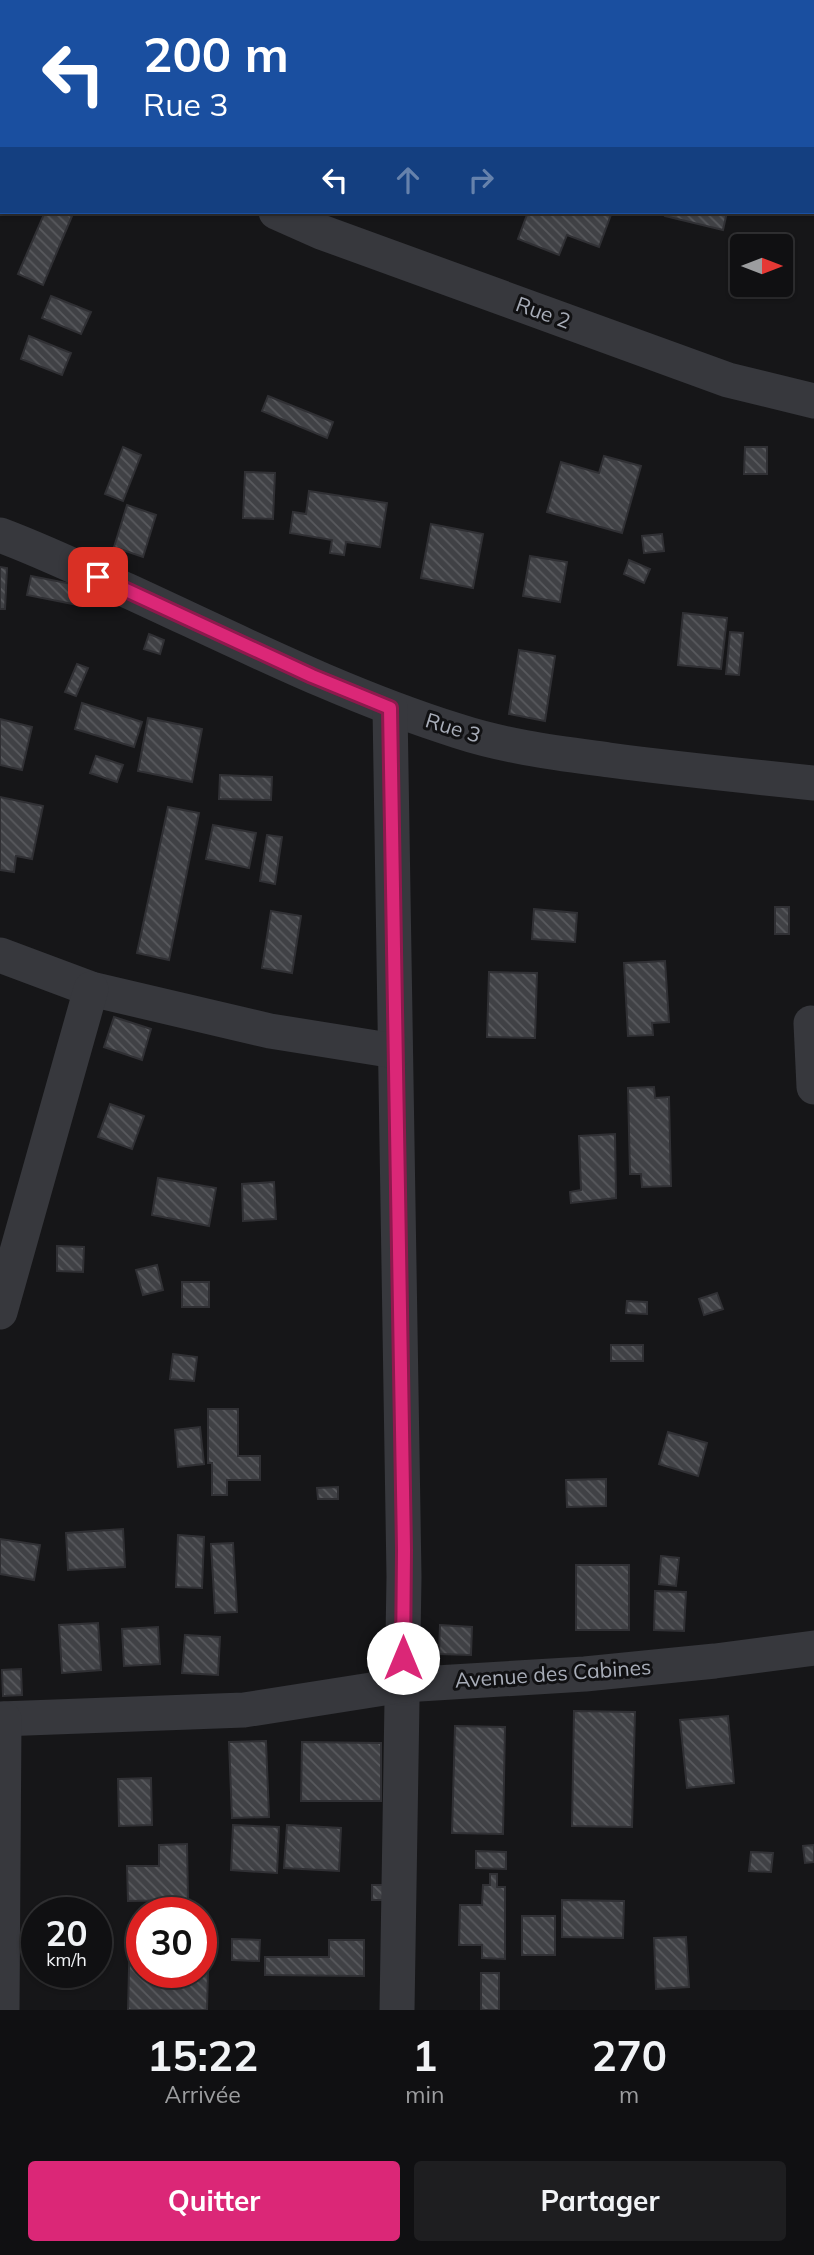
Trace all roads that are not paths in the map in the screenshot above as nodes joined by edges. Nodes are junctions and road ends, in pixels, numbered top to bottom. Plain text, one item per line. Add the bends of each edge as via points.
1 (280, 214) edge
2 (814, 401) edge
3 (0, 536) edge
4 (390, 708) junction
5 (814, 783) edge
6 (0, 955) edge
7 (91, 989) junction
8 (811, 1023) dead end
9 (395, 1051) junction
10 (814, 1087) edge
11 (0, 1312) edge
12 (814, 1648) edge
13 (403, 1685) junction
14 (2, 1719) edge
15 (2, 2010) edge
16 (397, 2010) edge

1 - 2 street, Rue 2 via 728,380
3 - 4 street, Rue 3
4 - 5 street, Rue 3 via 517,746
4 - 9 street
6 - 7 street
7 - 9 street via 270,1031
7 - 11 street
8 - 10 street
9 - 13 street
12 - 13 street, Avenue des Cabines via 585,1674
13 - 14 street, Avenue des Cabines via 244,1710
13 - 16 street
14 - 15 street

